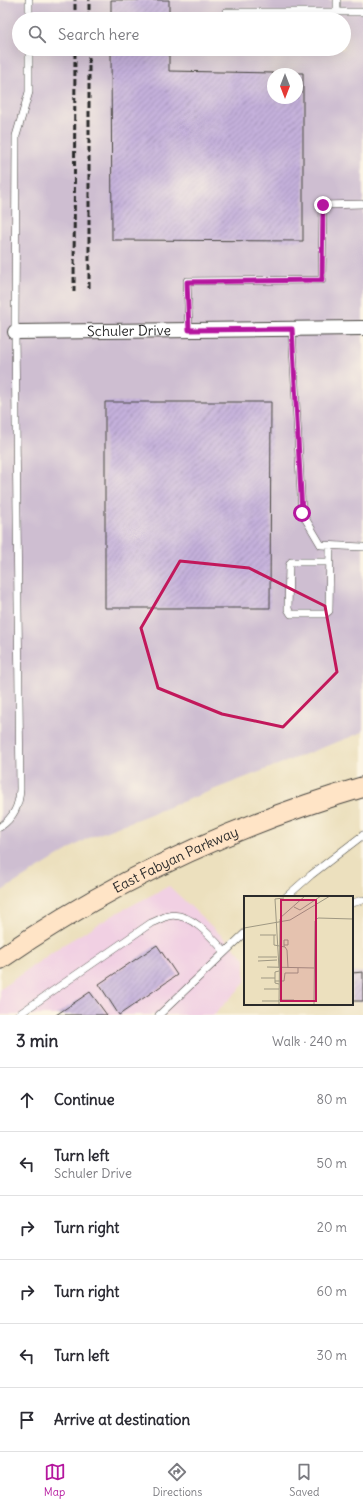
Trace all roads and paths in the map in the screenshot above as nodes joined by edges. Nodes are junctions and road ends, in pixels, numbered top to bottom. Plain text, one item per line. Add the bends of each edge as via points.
1 (29, 0) edge
2 (337, 0) edge
3 (29, 12) edge
4 (226, 12) dead end
5 (337, 12) junction
6 (363, 12) edge
7 (29, 56) edge
8 (363, 204) edge
9 (363, 328) edge
10 (292, 329) junction
11 (189, 330) junction
12 (15, 332) junction
13 (330, 546) junction
14 (363, 547) edge
15 (329, 562) junction
16 (363, 787) edge
17 (0, 827) edge
18 (363, 835) edge
19 (287, 896) edge
20 (363, 900) edge
21 (353, 903) edge
22 (244, 934) edge
23 (224, 951) junction
24 (0, 959) edge
25 (18, 1015) edge
26 (159, 1015) edge

1 - 3 lane
2 - 5 lane
4 - 5 lane
5 - 6 lane
7 - 12 lane via 29,92 16,136
8 - 11 lane via 323,205 322,280 187,282
9 - 10 street, Schuler Drive
10 - 11 street, Schuler Drive
10 - 13 lane via 302,513 321,545
11 - 12 street, Schuler Drive
12 - 17 lane via 20,789 18,805 12,817
13 - 14 lane
13 - 15 lane
15 - 15 lane via 329,611 325,614 291,614 288,609 291,562
16 - 24 main road, East Fabyan Parkway via 272,818 160,864 122,883
18 - 19 lane
20 - 21 lane
22 - 23 lane
23 - 25 lane via 207,932 190,920 170,916 151,923
23 - 26 lane

